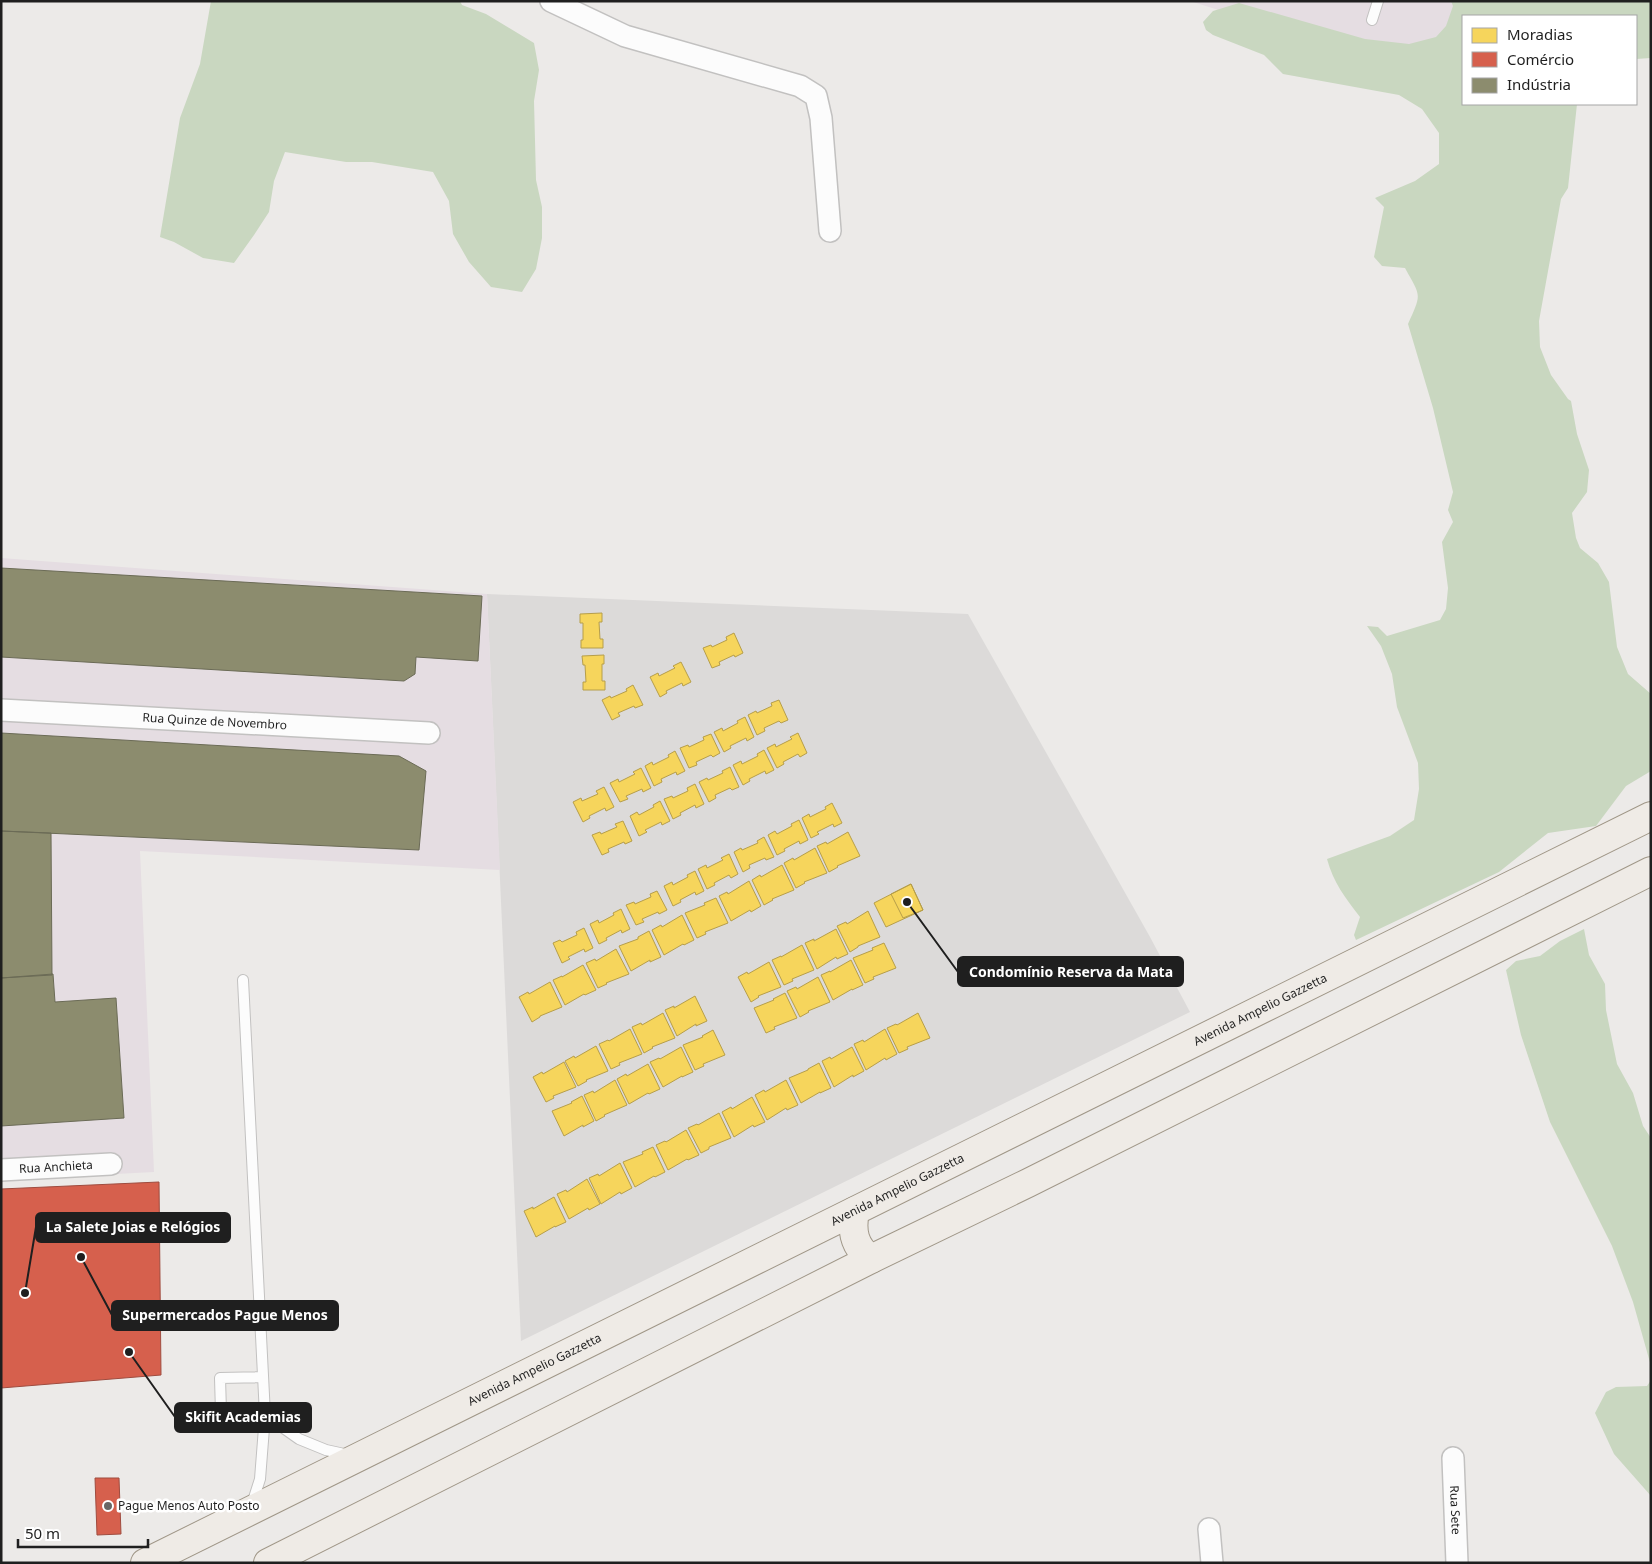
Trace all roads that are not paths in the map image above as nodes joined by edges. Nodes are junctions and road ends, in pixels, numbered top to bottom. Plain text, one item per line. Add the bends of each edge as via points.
1 (551, 1) edge
2 (1378, 1) edge
3 (1372, 20) dead end
4 (830, 232) dead end
5 (1, 710) edge
6 (429, 733) dead end
7 (1651, 816) edge
8 (1651, 871) edge
9 (243, 980) dead end
10 (111, 1164) dead end
11 (1, 1170) edge
12 (855, 1211) junction
13 (871, 1259) junction
14 (263, 1377) junction
15 (182, 1413) dead end
16 (265, 1415) junction
17 (358, 1457) junction
18 (1453, 1458) dead end
19 (250, 1511) junction
20 (1209, 1529) dead end
21 (156, 1560) edge
22 (268, 1563) edge
23 (1212, 1563) edge
24 (1457, 1563) edge

1 - 4 street via 625,36 800,86 816,96 822,118
2 - 3 lane
5 - 6 street, Rua Quinze de Novembro
7 - 12 main road, Avenida Ampelio Gazzetta
8 - 13 main road
9 - 14 lane
10 - 11 street, Rua Anchieta
12 - 13 main road via 853,1231 856,1243
12 - 17 main road, Avenida Ampelio Gazzetta
13 - 22 main road
14 - 15 lane via 220,1378 221,1412
14 - 16 lane
16 - 17 lane via 299,1439 326,1450
16 - 19 lane via 260,1478
17 - 19 main road, Avenida Ampelio Gazzetta
18 - 24 street, Rua Sete
19 - 21 main road, Avenida Ampelio Gazzetta
20 - 23 street

